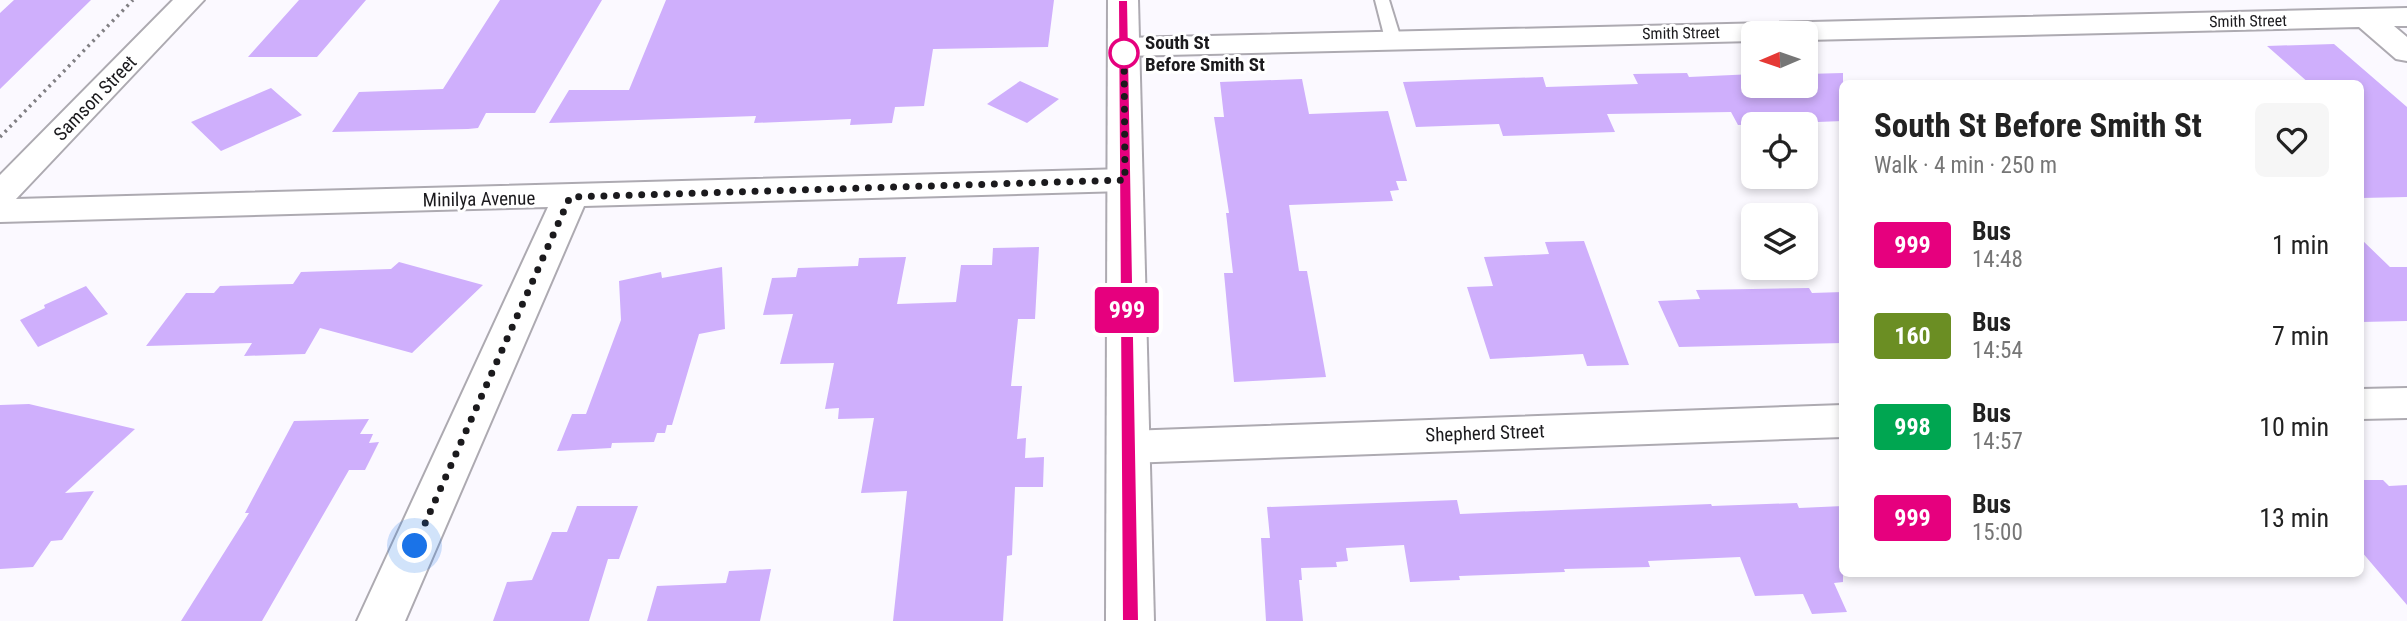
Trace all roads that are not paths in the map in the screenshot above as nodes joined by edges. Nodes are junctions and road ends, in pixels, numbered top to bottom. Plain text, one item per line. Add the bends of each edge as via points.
1 (189, 0) edge
2 (1123, 0) edge
3 (1382, 0) edge
4 (2407, 17) edge
5 (2366, 18) junction
6 (1393, 39) junction
7 (1124, 47) junction
8 (2407, 52) edge
9 (1125, 180) junction
10 (0, 195) edge
11 (570, 197) junction
12 (0, 211) edge
13 (2407, 403) edge
14 (2364, 404) edge
15 (1839, 421) edge
16 (1128, 447) junction
17 (381, 621) edge
18 (1130, 621) edge

1 - 10 street, Samson Street
2 - 7 street
3 - 6 lane
4 - 5 street, Smith Street
5 - 6 street, Smith Street
5 - 8 street
6 - 7 street, Smith Street
7 - 9 street
9 - 11 street, Minilya Avenue
9 - 16 street
11 - 12 street, Minilya Avenue
11 - 17 street
13 - 14 street
15 - 16 street, Shepherd Street
16 - 18 street

